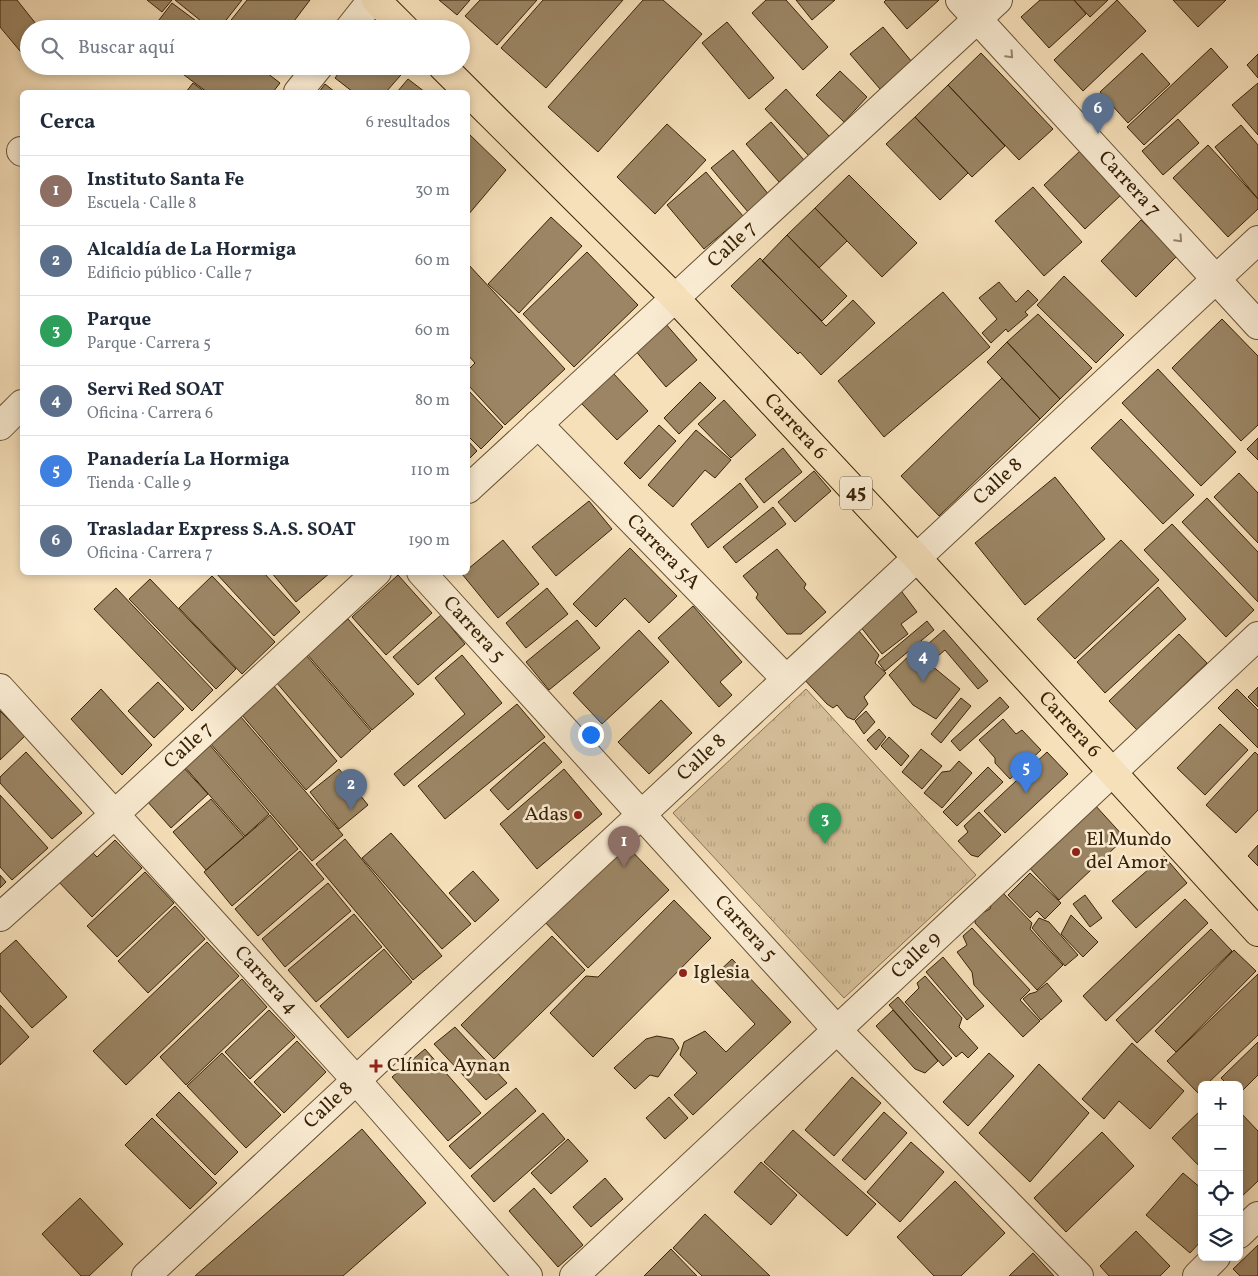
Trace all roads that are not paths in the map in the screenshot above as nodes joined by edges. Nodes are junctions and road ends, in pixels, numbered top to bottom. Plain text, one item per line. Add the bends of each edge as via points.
1 (372, 0) edge
2 (376, 0) edge
3 (998, 0) edge
4 (968, 10) edge
5 (356, 20) edge
6 (395, 20) edge
7 (312, 75) edge
8 (451, 75) edge
9 (300, 90) edge
10 (466, 90) edge
11 (470, 94) edge
12 (1258, 240) edge
13 (1216, 279) junction
14 (674, 297) junction
15 (1258, 324) edge
16 (20, 406) edge
17 (538, 424) junction
18 (0, 426) edge
19 (470, 487) edge
20 (917, 558) junction
21 (374, 575) edge
22 (425, 575) edge
23 (1258, 636) edge
24 (786, 679) junction
25 (0, 688) edge
26 (1113, 772) junction
27 (115, 814) junction
28 (640, 815) junction
29 (0, 917) edge
30 (1258, 932) edge
31 (836, 1030) junction
32 (356, 1080) junction
33 (1258, 1216) edge
34 (1243, 1230) edge
35 (1212, 1261) edge
36 (146, 1276) edge
37 (528, 1276) edge
38 (574, 1276) edge
39 (1079, 1276) edge
40 (1197, 1276) edge

1 - 5 street
2 - 6 main road
3 - 4 street, Calle 7
4 -> 13 street, Carrera 7
4 - 14 street, Calle 7
7 - 9 street
8 - 10 main road, Carrera 6 / 45
11 - 14 main road, Carrera 6 / 45
12 - 13 street, Calle 8
13 - 15 street, Carrera 7
13 - 20 street, Calle 8
14 - 17 street, Calle 7
14 - 20 main road, Carrera 6 / 45
16 - 18 street
17 - 19 street, Calle 7
17 - 24 street, Carrera 5A
20 - 24 street, Calle 8
20 - 26 main road, Carrera 6 / 45
21 - 27 street, Calle 7
22 - 28 street, Carrera 5
23 - 26 street, Calle 9
24 - 28 street, Calle 8
25 - 27 street, Carrera 4
26 - 30 main road, Carrera 6 / 45
26 - 31 street, Calle 9
27 - 29 street, Calle 7
27 - 32 street, Carrera 4
28 - 31 street, Carrera 5
28 - 32 street, Calle 8
31 - 38 street, Calle 9
31 - 39 street, Carrera 5
32 - 36 street, Calle 8
32 - 37 street, Carrera 4
33 - 34 street
35 - 40 street

